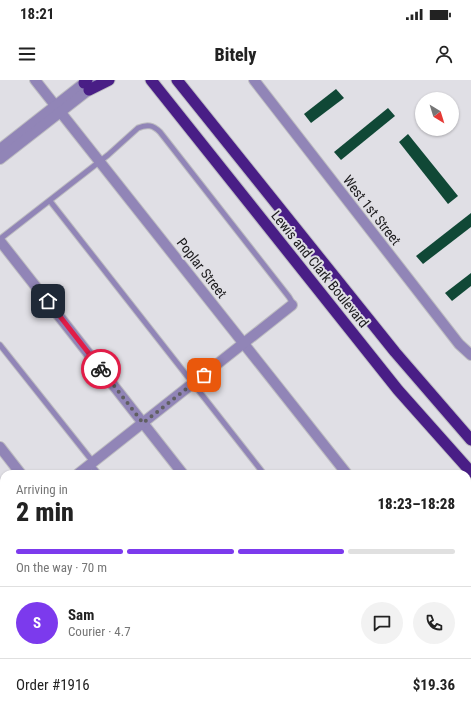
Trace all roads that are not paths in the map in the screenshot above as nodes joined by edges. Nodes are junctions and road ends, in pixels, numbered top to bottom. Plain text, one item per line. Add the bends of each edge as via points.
1 (35, 80) edge
2 (101, 80) edge
3 (109, 80) edge
4 (144, 80) edge
5 (151, 80) edge
6 (177, 80) edge
7 (182, 80) edge
8 (256, 81) edge
9 (87, 83) edge
10 (159, 89) junction
11 (188, 93) junction
12 (58, 109) junction
13 (0, 149) edge
14 (0, 159) edge
15 (100, 162) junction
16 (50, 201) junction
17 (0, 240) edge
18 (292, 305) joint
19 (244, 344) junction
20 (0, 345) edge
21 (471, 355) edge
22 (193, 383) junction
23 (143, 423) junction
24 (471, 440) edge
25 (0, 447) edge
26 (92, 463) junction
27 (18, 470) edge
28 (83, 470) edge
29 (96, 470) edge
30 (180, 470) edge
31 (261, 470) edge
32 (344, 470) edge
33 (469, 470) edge

1 - 12 street, Poplar Street
2 - 9 street
3 - 9 highway
4 - 10 highway
5 - 10 highway, Lewis and Clark Boulevard
6 - 11 highway, Lewis and Clark Boulevard
7 - 11 highway
8 - 21 street, West 1st Street via 459,344
9 - 12 street
10 - 33 highway, Lewis and Clark Boulevard via 393,384
11 - 24 highway, Lewis and Clark Boulevard via 372,324
12 - 13 street
12 - 14 street
12 - 15 street, Poplar Street
15 - 16 lane
15 - 18 lane via 138,128 147,125 155,127 289,297
15 - 19 street, Poplar Street
16 - 17 lane
16 - 22 lane
17 - 23 street
18 - 19 street
19 - 22 street
19 - 32 street, Poplar Street
20 - 26 lane
22 - 23 street
22 - 31 lane
23 - 26 street
23 - 30 street
25 - 27 street
26 - 28 street
26 - 29 lane

